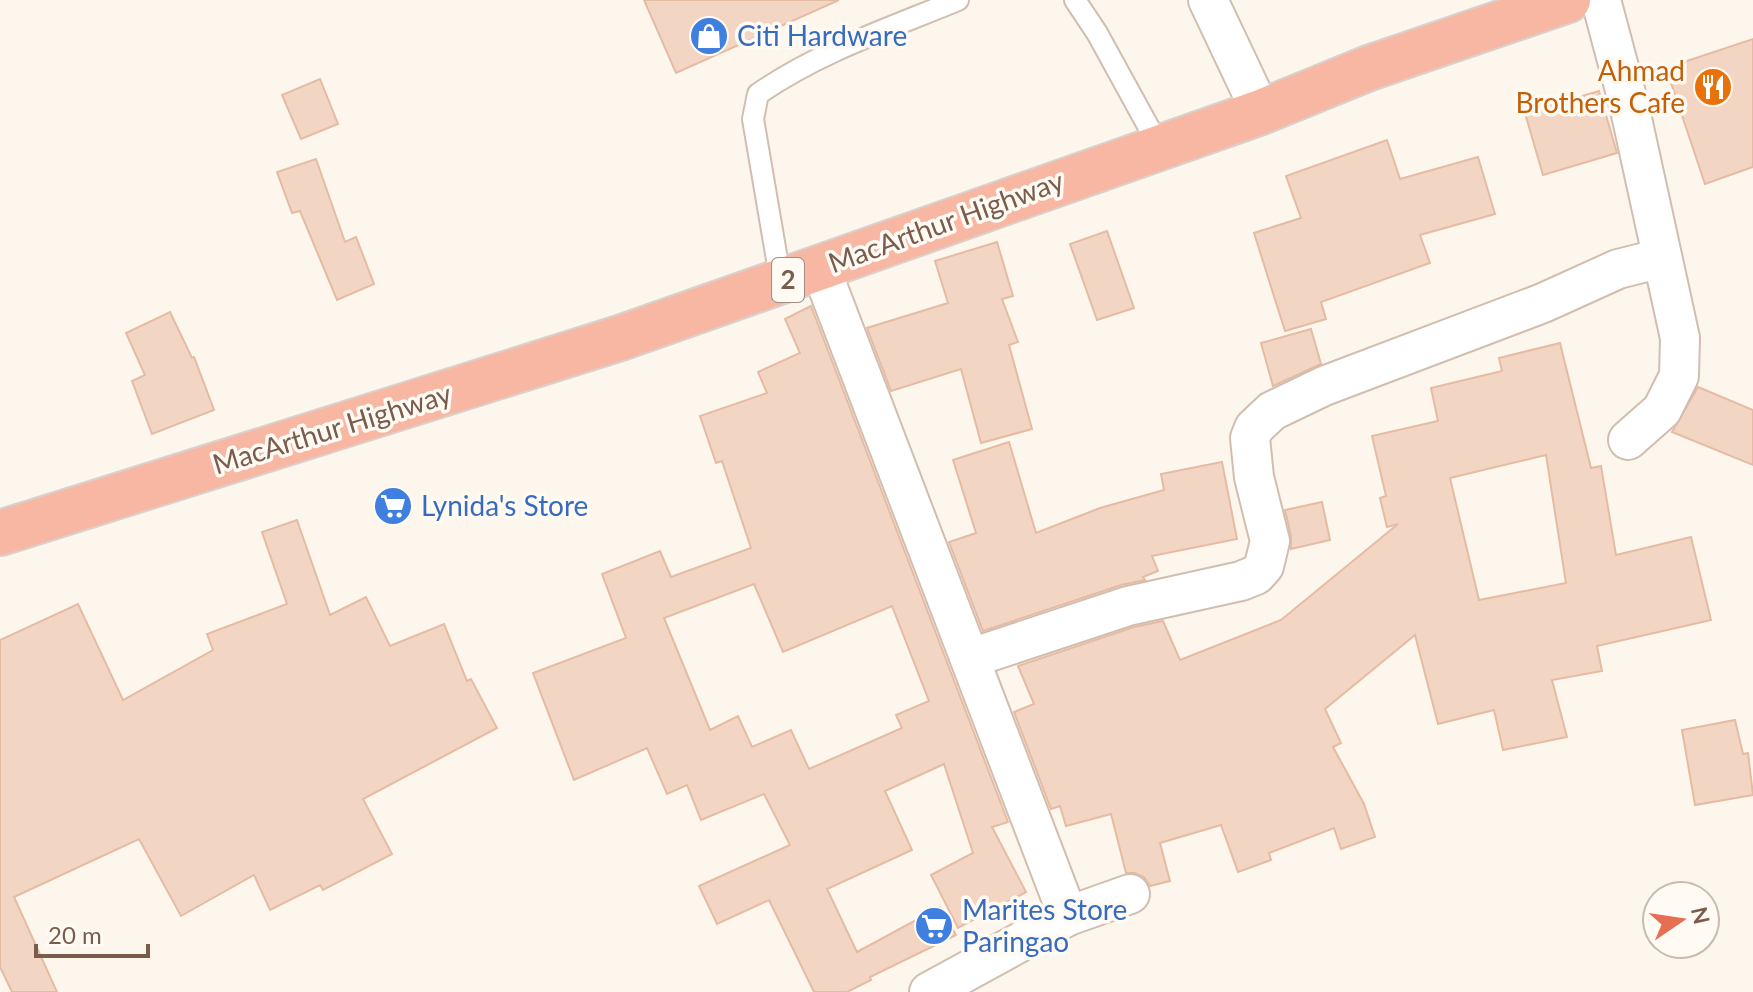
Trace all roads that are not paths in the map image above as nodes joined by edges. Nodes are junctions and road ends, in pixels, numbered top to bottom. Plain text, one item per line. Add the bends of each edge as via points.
1 (958, 0) edge
2 (1075, 0) edge
3 (1208, 0) edge
4 (1568, 0) edge
5 (1601, 0) edge
6 (1261, 112) junction
7 (1159, 146) junction
8 (1662, 258) junction
9 (801, 275) junction
10 (1628, 440) dead end
11 (0, 533) edge
12 (971, 658) junction
13 (1130, 894) dead end
14 (1068, 916) junction
15 (929, 992) edge

1 - 9 lane via 843,47 758,94 753,119
2 - 7 lane
3 - 6 street
4 - 6 highway, MacArthur Highway / 2 via 1369,68
5 - 8 street
6 - 7 highway, MacArthur Highway / 2
7 - 9 highway, MacArthur Highway / 2
8 - 10 street via 1680,338 1679,376 1662,410
8 - 12 street via 1618,269 1272,411 1250,438 1270,541 1256,575 1128,606
9 - 11 highway, MacArthur Highway / 2 via 620,338
9 - 12 street
12 - 14 street
13 - 14 street
14 - 15 street

